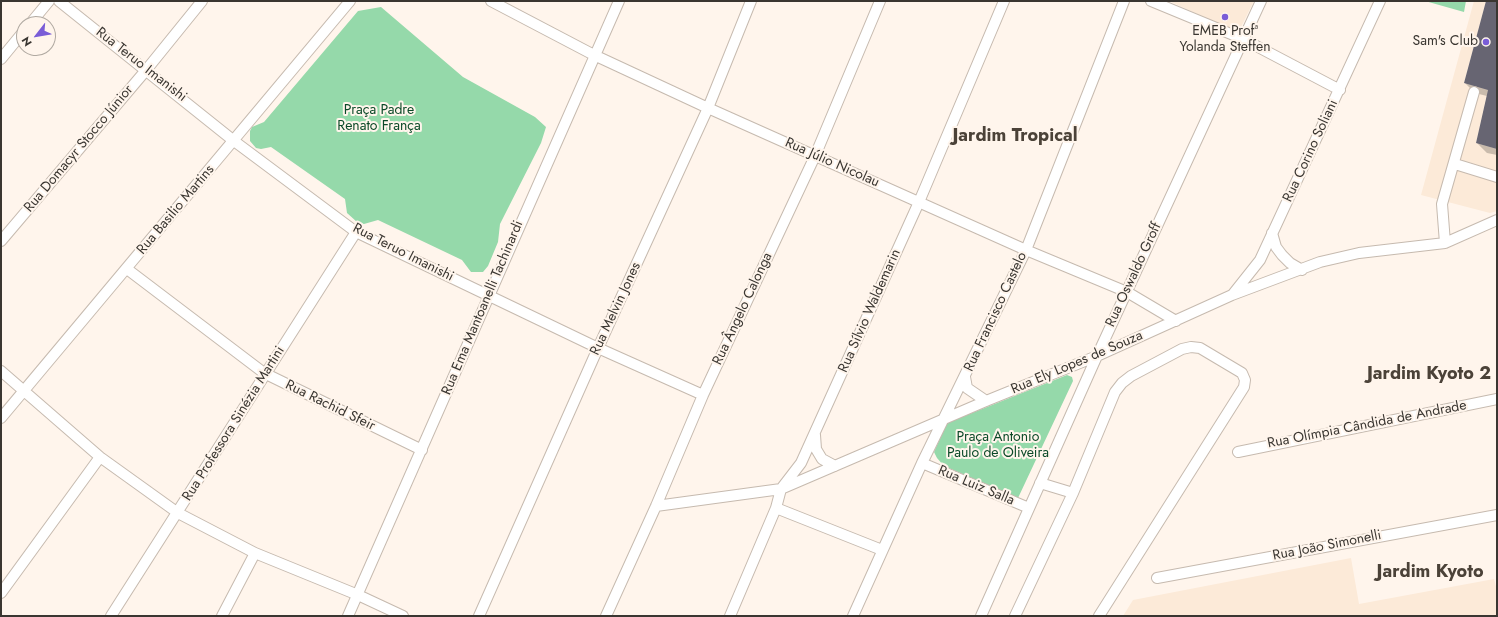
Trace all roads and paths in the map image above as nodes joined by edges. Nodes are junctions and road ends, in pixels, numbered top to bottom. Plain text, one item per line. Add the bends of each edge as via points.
1 (49, 1) edge
2 (59, 1) edge
3 (202, 1) edge
4 (350, 1) edge
5 (491, 1) edge
6 (619, 1) edge
7 (751, 1) edge
8 (880, 1) edge
9 (1004, 1) edge
10 (1124, 1) edge
11 (1151, 1) edge
12 (1260, 1) edge
13 (1380, 1) edge
14 (37, 16) edge
15 (1243, 39) junction
16 (16, 41) edge
17 (594, 54) junction
18 (1, 59) edge
19 (147, 69) junction
20 (1340, 90) junction
21 (1474, 92) dead end
22 (708, 108) junction
23 (234, 141) junction
24 (815, 156) junction
25 (1455, 164) junction
26 (1497, 177) edge
27 (919, 202) junction
28 (1497, 220) edge
29 (356, 232) junction
30 (1272, 233) junction
31 (1, 241) edge
32 (1445, 243) junction
33 (1026, 250) junction
34 (127, 269) junction
35 (1302, 270) junction
36 (1127, 292) junction
37 (1232, 295) junction
38 (488, 296) junction
39 (1176, 321) junction
40 (598, 348) junction
41 (1097, 356) junction
42 (1, 371) edge
43 (264, 374) junction
44 (965, 377) junction
45 (24, 390) junction
46 (703, 395) junction
47 (1497, 399) edge
48 (986, 401) junction
49 (1, 418) edge
50 (944, 421) junction
51 (815, 432) junction
52 (422, 450) junction
53 (1238, 452) dead end
54 (100, 457) junction
55 (922, 463) junction
56 (835, 466) junction
57 (1040, 483) junction
58 (781, 489) junction
59 (1073, 493) junction
60 (656, 506) junction
61 (776, 508) junction
62 (1029, 508) junction
63 (178, 513) junction
64 (1497, 515) edge
65 (882, 550) junction
66 (255, 553) junction
67 (1157, 578) dead end
68 (1, 593) edge
69 (358, 595) junction
70 (111, 616) edge
71 (222, 616) edge
72 (348, 616) edge
73 (404, 616) edge
74 (479, 616) edge
75 (606, 616) edge
76 (730, 616) edge
77 (852, 616) edge
78 (981, 616) edge
79 (1015, 616) edge
80 (1099, 616) edge

1 - 14 street
2 - 19 street, Rua Teruo Imanishi
3 - 19 street, Rua Domacyr Stocco Júnior
4 - 23 street, Rua Basilio Martins
5 - 17 street, Rua Júlio Nicolau
6 - 17 street, Rua Ema Mantoanelli Tachinardi
7 - 22 street, Rua Melvin Jones
8 - 24 street, Rua Ângelo Calonga
9 - 27 street, Rua Sílvio Waldemarin
10 - 33 street, Rua Francisco Castelo
11 - 15 street
12 - 15 street, Rua Oswaldo Groff
13 - 20 street, Rua Corino Soliani
15 - 20 street
15 - 36 street, Rua Oswaldo Groff
16 - 18 street
17 - 22 street, Rua Júlio Nicolau
17 - 38 street, Rua Ema Mantoanelli Tachinardi
19 - 23 street, Rua Teruo Imanishi
19 - 31 street, Rua Domacyr Stocco Júnior
20 - 30 street, Rua Corino Soliani
21 - 25 street
22 - 24 street, Rua Júlio Nicolau
22 - 40 street, Rua Melvin Jones
23 - 29 street, Rua Teruo Imanishi
23 - 34 street, Rua Basilio Martins
24 - 27 street, Rua Júlio Nicolau
24 - 46 street, Rua Ângelo Calonga
25 - 26 street
25 - 32 street via 1442,204
27 - 33 street, Rua Júlio Nicolau
27 - 51 street, Rua Sílvio Waldemarin
28 - 32 street, Rua Ely Lopes de Souza
29 - 38 street, Rua Teruo Imanishi
29 - 43 street, Rua Professora Sinézia Martini
30 - 35 street via 1282,256
30 - 37 street, Rua Corino Soliani via 1260,260
32 - 35 street, Rua Ely Lopes de Souza via 1359,253 1320,262
33 - 36 street, Rua Júlio Nicolau
33 - 44 street, Rua Francisco Castelo
34 - 43 street, Rua Rachid Sfeir
34 - 45 street, Rua Basilio Martins
35 - 37 street, Rua Ely Lopes de Souza
36 - 39 street, Rua Júlio Nicolau
36 - 41 street, Rua Oswaldo Groff
37 - 39 street, Rua Ely Lopes de Souza
38 - 40 street, Rua Teruo Imanishi
38 - 52 street, Rua Ema Mantoanelli Tachinardi
39 - 41 street, Rua Ely Lopes de Souza
40 - 46 street, Rua Teruo Imanishi
40 - 74 street, Rua Melvin Jones
41 - 48 street, Rua Ely Lopes de Souza
41 - 57 street, Rua Oswaldo Groff
42 - 45 street
43 - 52 street, Rua Rachid Sfeir
43 - 63 street, Rua Professora Sinézia Martini
44 - 48 street via 967,388
44 - 50 street, Rua Francisco Castelo
45 - 49 street, Rua Basilio Martins
45 - 54 street
46 - 60 street, Rua Ângelo Calonga
47 - 53 street, Rua Olímpia Cândida de Andrade
48 - 50 street, Rua Ely Lopes de Souza
50 - 55 street, Rua Francisco Castelo
50 - 56 street, Rua Ely Lopes de Souza
51 - 56 street via 816,449 822,459
51 - 58 street, Rua Sílvio Waldemarin via 801,463
52 - 69 street, Rua Ema Mantoanelli Tachinardi
54 - 63 street
54 - 68 street
55 - 62 street, Rua Luiz Salla
55 - 65 street, Rua Francisco Castelo
56 - 58 street, Rua Ely Lopes de Souza
57 - 59 street
57 - 62 street, Rua Oswaldo Groff
58 - 60 street, Rua Ely Lopes de Souza
58 - 61 street, Rua Sílvio Waldemarin
59 - 79 street
59 - 80 street via 1115,392 1131,376 1182,349 1191,347 1200,348 1242,373 1244,387
60 - 75 street, Rua Ângelo Calonga
61 - 65 street
61 - 76 street, Rua Sílvio Waldemarin
62 - 78 street, Rua Oswaldo Groff
63 - 66 street
63 - 70 street, Rua Professora Sinézia Martini
64 - 67 street, Rua João Simonelli
65 - 77 street, Rua Francisco Castelo
66 - 69 street
66 - 71 street
69 - 72 street, Rua Ema Mantoanelli Tachinardi
69 - 73 street

